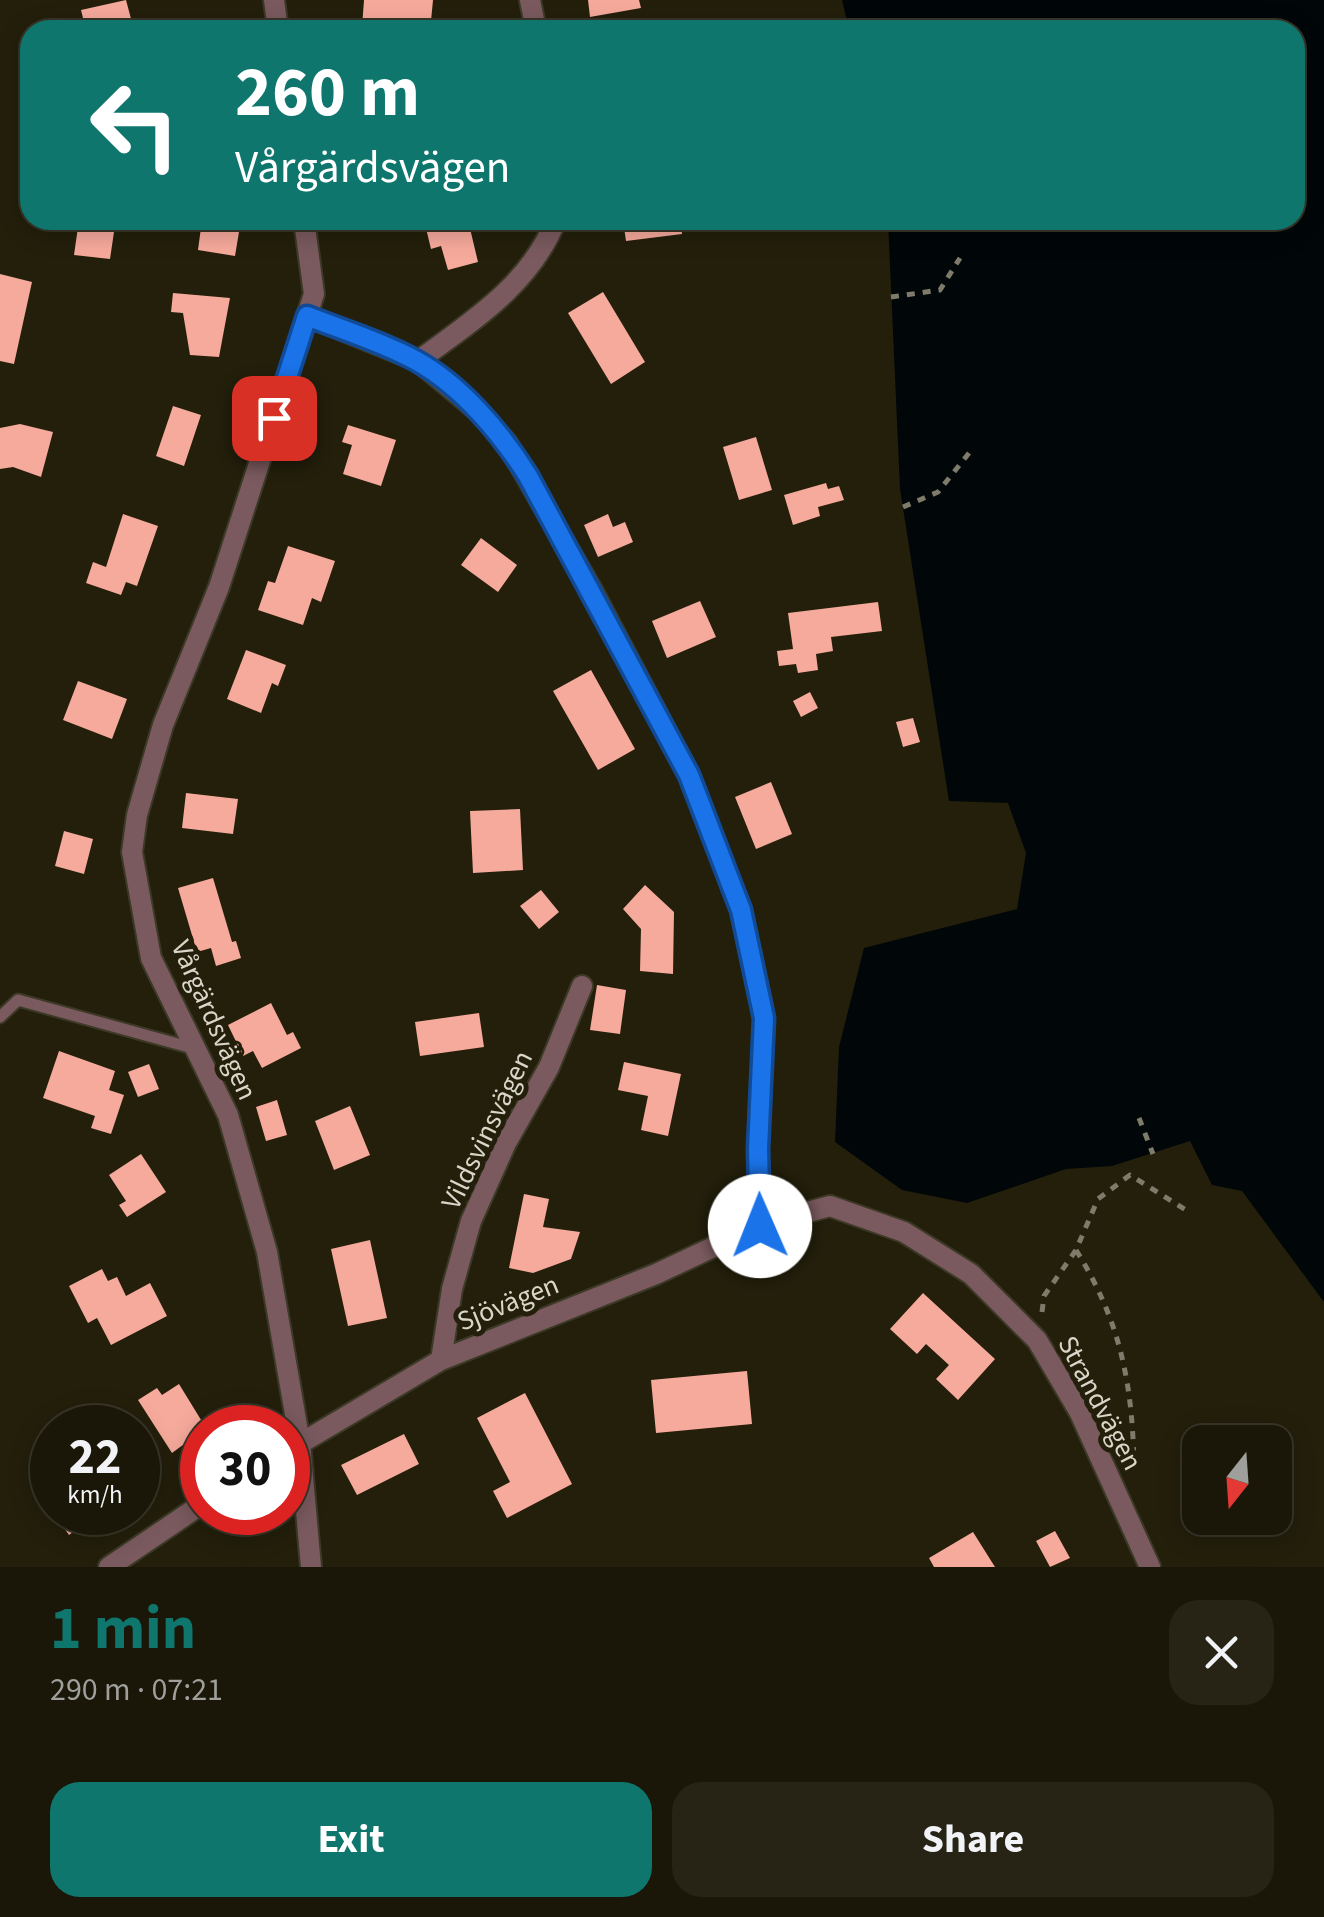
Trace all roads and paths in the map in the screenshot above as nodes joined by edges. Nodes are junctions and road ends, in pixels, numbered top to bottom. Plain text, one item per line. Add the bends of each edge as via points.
1 (305, 230) edge
2 (552, 230) edge
3 (960, 258) dead end
4 (891, 297) dead end
5 (307, 316) junction
6 (418, 361) junction
7 (968, 453) dead end
8 (903, 507) dead end
9 (582, 986) dead end
10 (0, 1016) edge
11 (196, 1049) junction
12 (1139, 1118) dead end
13 (1153, 1154) dead end
14 (1186, 1210) dead end
15 (760, 1226) junction
16 (1076, 1250) junction
17 (1037, 1340) junction
18 (441, 1360) junction
19 (288, 1405) edge
20 (310, 1438) edge
21 (1134, 1478) dead end
22 (180, 1519) edge
23 (306, 1535) edge
24 (109, 1567) edge
25 (311, 1567) edge
26 (1150, 1567) edge

1 - 5 street, Vårgärdsvägen via 314,294
2 - 6 street via 521,278
3 - 4 path via 940,290
5 - 6 street
5 - 11 street, Vårgärdsvägen via 137,815 132,852 152,958
6 - 15 street via 478,411 528,476 689,775 716,840 741,910 764,1018
7 - 8 path via 938,492
9 - 18 street, Vildsvinsvägen via 472,1221
10 - 11 lane via 18,1000
11 - 19 street, Vårgärdsvägen via 228,1115 268,1252
12 - 13 path
14 - 16 path via 1130,1175 1098,1199
15 - 17 street, Strandvägen via 830,1206 904,1232 971,1274
15 - 18 street, Sjövägen
16 - 17 path via 1044,1296
16 - 21 path via 1106,1296 1133,1406
17 - 26 street, Strandvägen via 1080,1413
18 - 20 street, Sjövägen
22 - 24 street
23 - 25 street, Vårgärdsvägen

